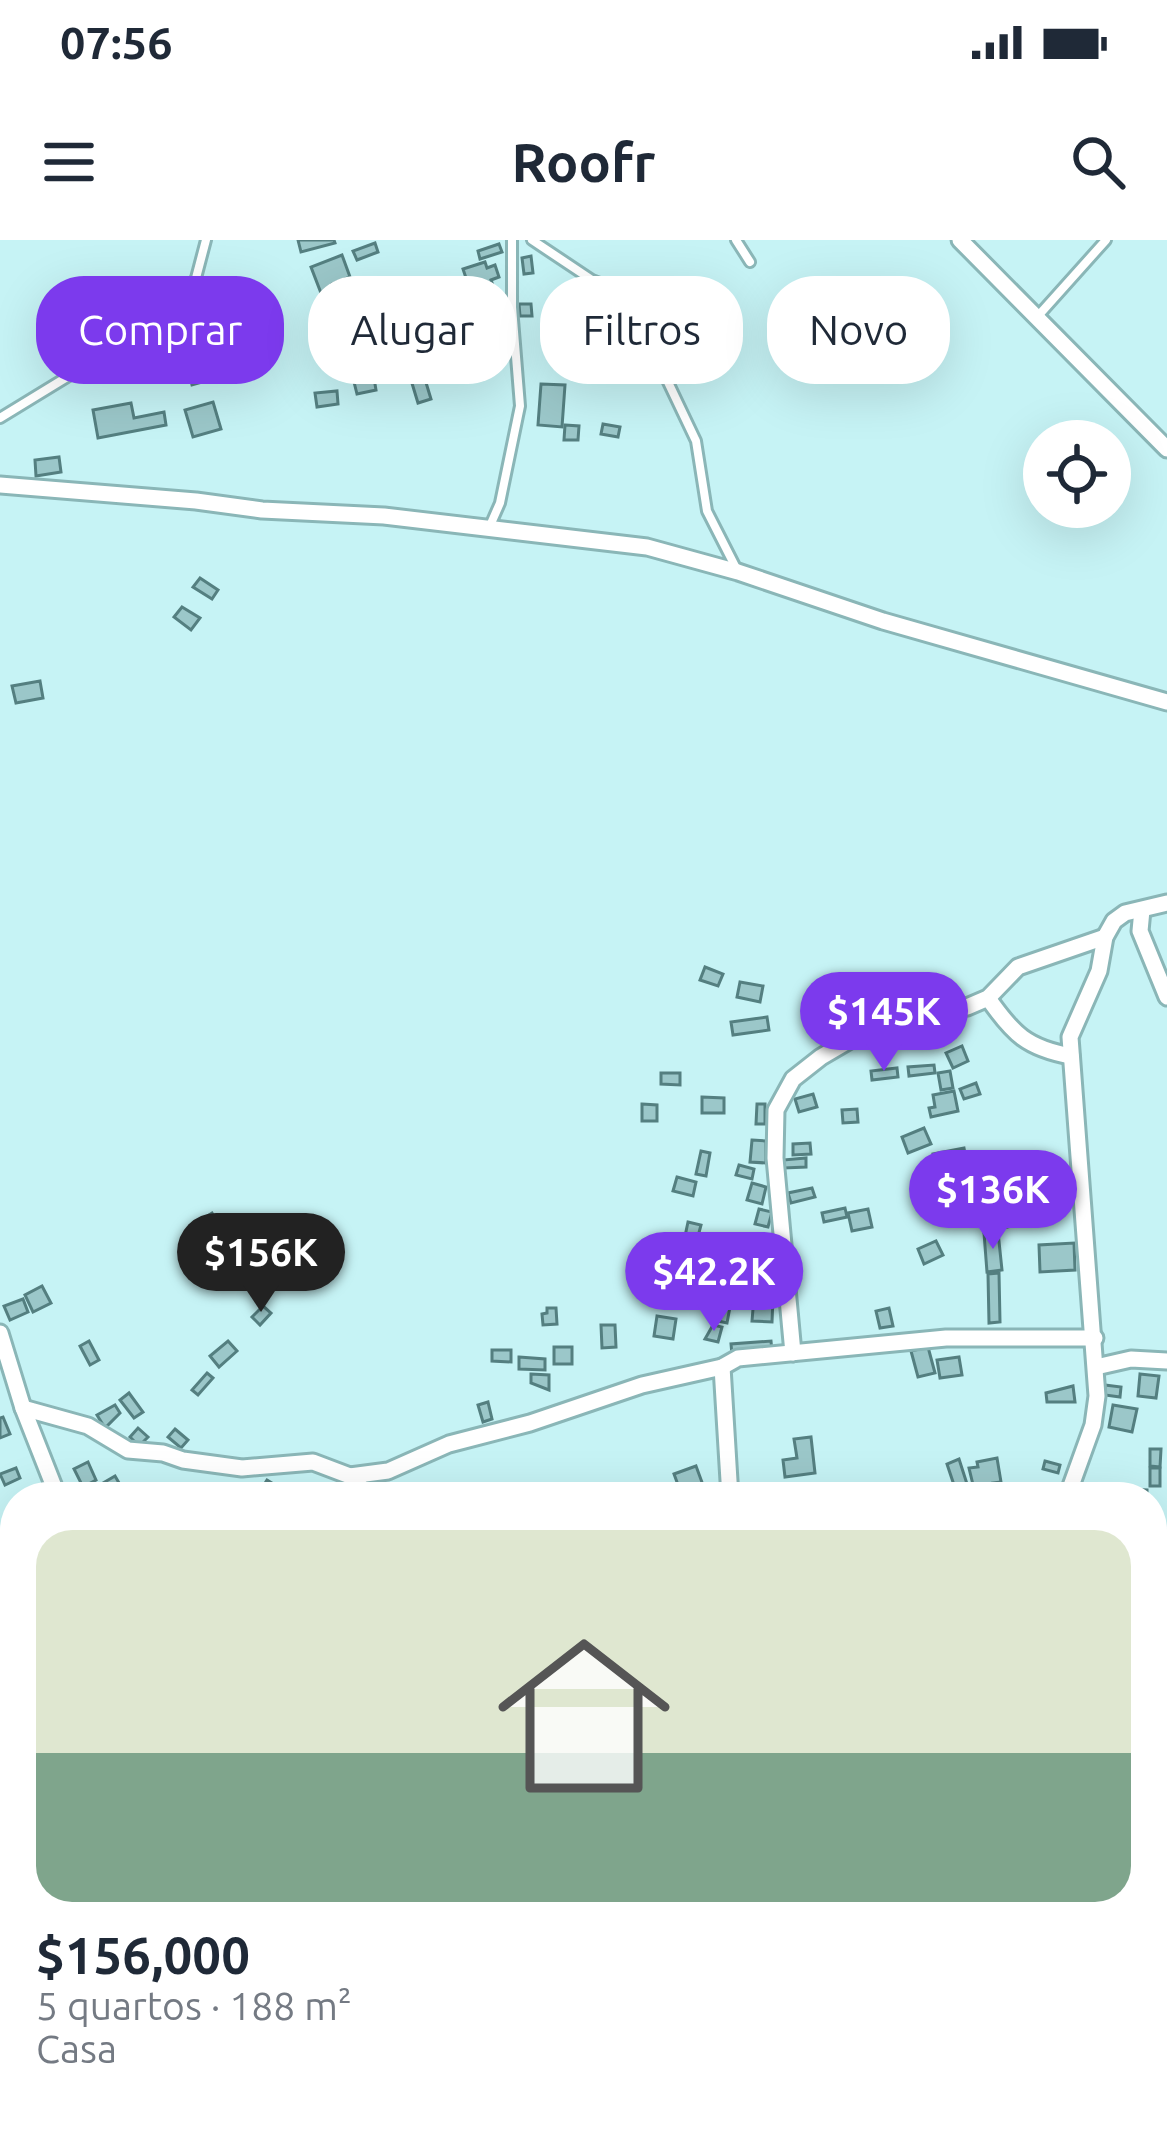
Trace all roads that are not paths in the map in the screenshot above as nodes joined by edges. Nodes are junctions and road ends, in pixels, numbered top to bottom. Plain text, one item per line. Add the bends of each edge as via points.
1 (206, 240) edge
2 (512, 240) edge
3 (532, 240) edge
4 (736, 240) edge
5 (960, 240) edge
6 (1106, 240) edge
7 (750, 262) dead end
8 (1037, 317) junction
9 (0, 418) edge
10 (1167, 448) edge
11 (0, 485) edge
12 (488, 531) junction
13 (738, 572) junction
14 (1167, 702) edge
15 (1167, 904) edge
16 (1142, 910) junction
17 (1105, 937) junction
18 (1167, 997) edge
19 (988, 998) junction
20 (1071, 1056) junction
21 (0, 1333) edge
22 (1095, 1338) junction
23 (793, 1353) junction
24 (1167, 1361) edge
25 (722, 1366) junction
26 (1096, 1367) junction
27 (23, 1408) junction
28 (350, 1476) junction
29 (52, 1482) edge
30 (356, 1482) edge
31 (729, 1482) edge
32 (1072, 1482) edge

1 - 9 lane via 196,278 175,310
2 - 12 lane via 520,406
3 - 13 lane via 629,300 696,442 706,511
4 - 7 lane
5 - 8 street
6 - 8 lane
8 - 10 street
11 - 12 street
12 - 13 street via 647,547
13 - 14 street
15 - 16 street
16 - 17 street via 1114,922
16 - 18 street via 1140,932
17 - 19 street via 1018,967
17 - 20 street via 1099,971 1073,1023
19 - 20 street via 1021,1040
19 - 23 street via 862,1034 821,1057 784,1095 775,1158
20 - 22 street
21 - 27 street
22 - 23 street via 986,1336
22 - 26 street
23 - 25 street
24 - 26 street via 1131,1358
25 - 28 street
25 - 31 street
26 - 32 street via 1093,1425
27 - 28 street via 88,1426 128,1450 242,1468 313,1462
27 - 29 street
28 - 30 street

